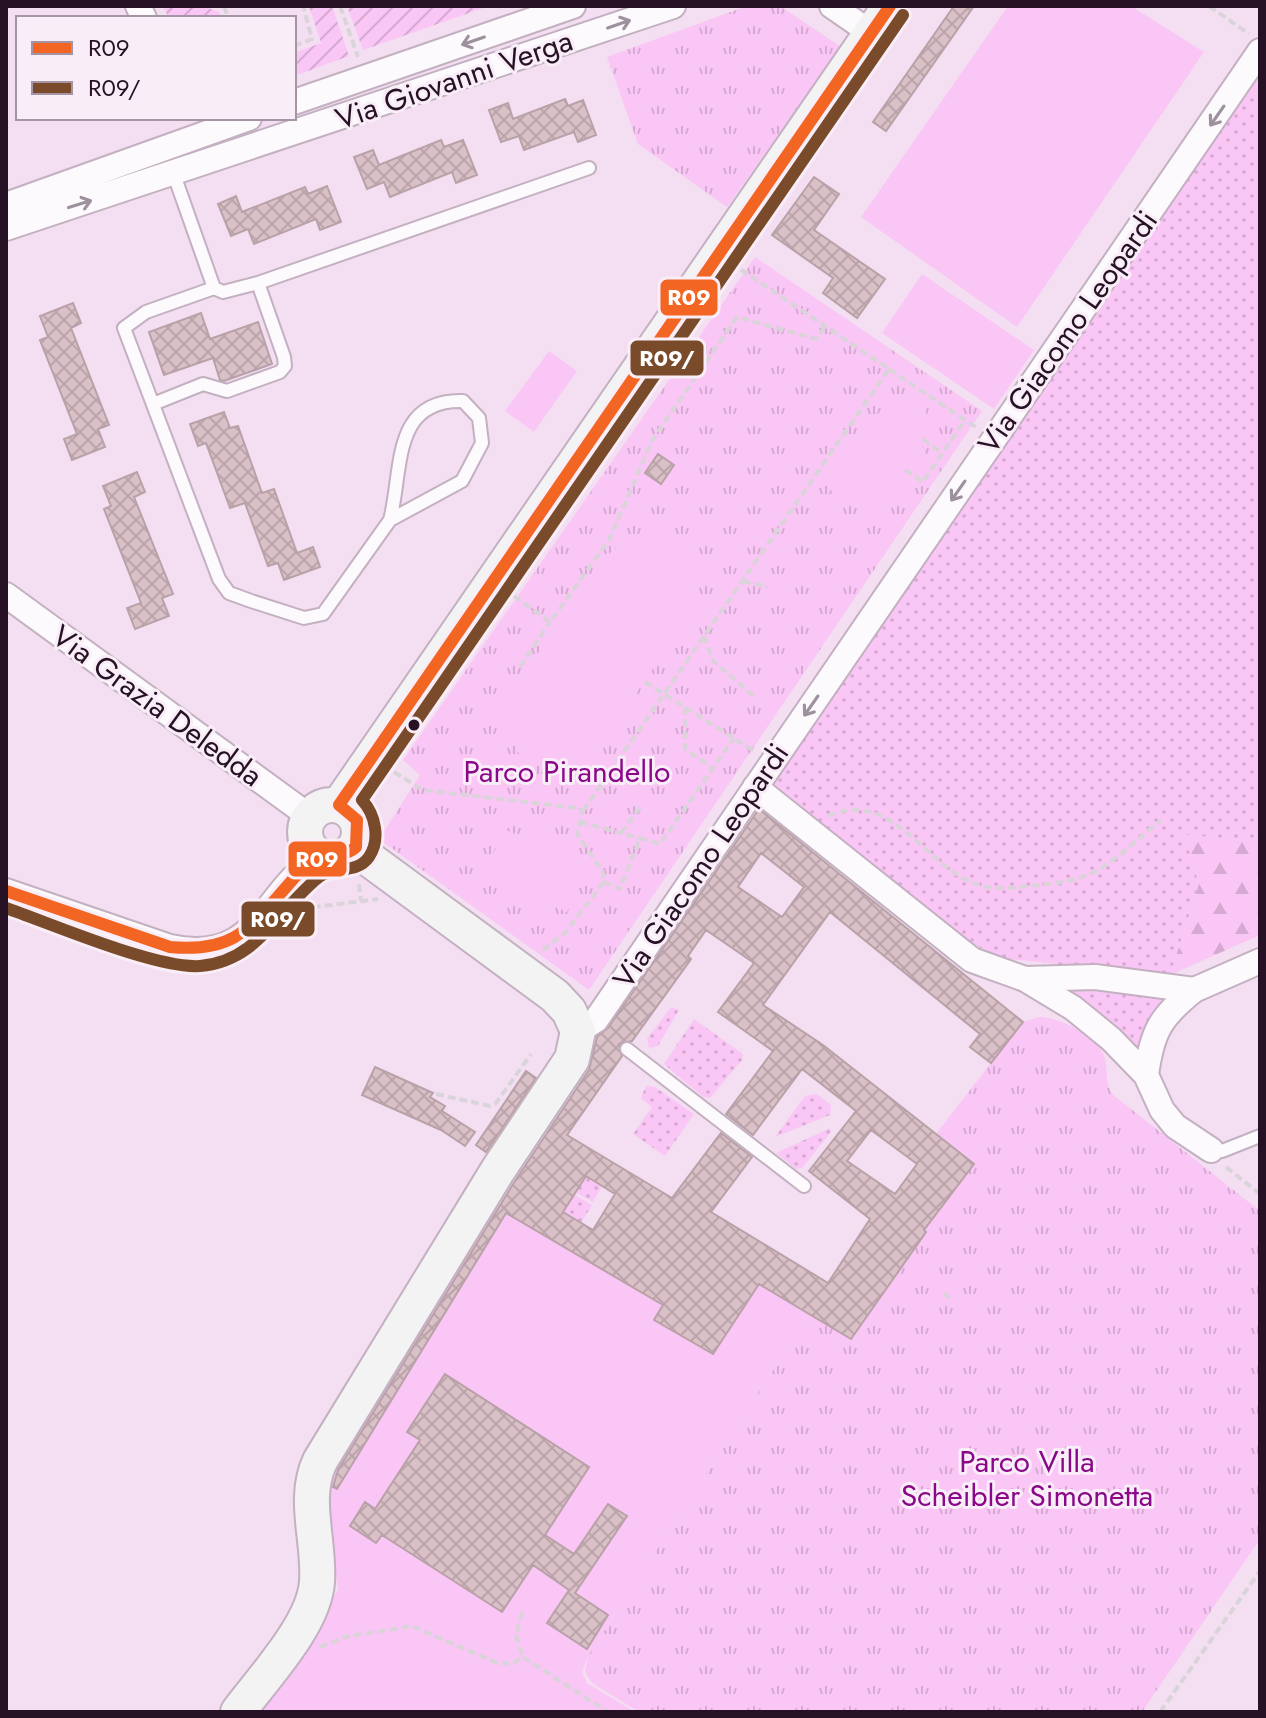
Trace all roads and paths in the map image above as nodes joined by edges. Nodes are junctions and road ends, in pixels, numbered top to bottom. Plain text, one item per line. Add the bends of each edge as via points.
1 (303, 6) edge
2 (340, 6) edge
3 (573, 6) edge
4 (673, 6) edge
5 (832, 6) edge
6 (1209, 6) edge
7 (880, 19) edge
8 (504, 30) junction
9 (296, 45) edge
10 (1259, 45) edge
11 (513, 61) junction
12 (365, 78) junction
13 (296, 101) edge
14 (238, 120) edge
15 (198, 127) edge
16 (201, 162) junction
17 (589, 168) dead end
18 (173, 172) junction
19 (6, 205) edge
20 (6, 228) edge
21 (731, 263) dead end
22 (258, 283) junction
23 (214, 288) junction
24 (824, 327) junction
25 (889, 369) junction
26 (153, 404) junction
27 (965, 420) junction
28 (986, 433) dead end
29 (923, 439) dead end
30 (942, 453) junction
31 (905, 470) dead end
32 (390, 520) junction
33 (743, 581) junction
34 (768, 587) dead end
35 (506, 590) dead end
36 (6, 595) edge
37 (550, 622) junction
38 (704, 636) junction
39 (520, 667) dead end
40 (645, 682) dead end
41 (664, 694) junction
42 (756, 698) dead end
43 (685, 707) junction
44 (734, 738) junction
45 (763, 757) dead end
46 (386, 765) dead end
47 (713, 768) junction
48 (755, 787) junction
49 (641, 806) dead end
50 (583, 811) junction
51 (312, 815) junction
52 (1161, 820) dead end
53 (580, 822) junction
54 (808, 830) junction
55 (621, 833) junction
56 (640, 838) junction
57 (354, 848) junction
58 (306, 857) junction
59 (604, 882) junction
60 (286, 889) junction
61 (6, 891) edge
62 (389, 899) dead end
63 (537, 956) dead end
64 (1260, 961) edge
65 (1025, 979) junction
66 (1194, 990) junction
67 (589, 1029) junction
68 (627, 1049) dead end
69 (531, 1054) dead end
70 (1146, 1075) junction
71 (436, 1094) dead end
72 (1260, 1136) edge
73 (1211, 1150) junction
74 (804, 1186) dead end
75 (1260, 1194) edge
76 (944, 1293) dead end
77 (952, 1300) dead end
78 (1260, 1571) edge
79 (522, 1612) dead end
80 (310, 1656) dead end
81 (523, 1657) junction
82 (238, 1712) edge
83 (607, 1712) edge
84 (1160, 1712) edge

1 - 9 path via 312,39
2 - 12 path
3 - 8 street, Via Giovanni Verga
11 -> 4 street, Via Giovanni Verga
5 - 7 street
6 - 10 path
7 - 51 street
8 - 11 lane
8 -> 12 street, Via Giovanni Verga
10 -> 48 street, Via Giacomo Leopardi
11 - 16 street, Via Giovanni Verga
12 - 13 street, Via Giovanni Verga
14 - 15 street
15 - 16 street
15 - 19 street
16 - 18 street, Via Giovanni Verga
17 - 22 lane
20 -> 18 street, Via Giovanni Verga
18 - 23 lane
21 - 24 path
22 - 23 lane via 223,292
22 - 26 lane via 285,366 280,372 227,391 203,384
23 - 26 lane via 146,312 124,328
24 - 25 path
24 - 37 path via 816,339 737,317 653,439 609,540
25 - 27 path
25 - 33 path
26 - 32 lane via 219,579 229,593 304,618 323,614
27 - 28 path
27 - 30 path
29 - 30 path
30 - 31 path via 923,482
32 - 32 lane via 462,481 482,443 479,418 463,401 440,401 418,415 400,445 399,487
33 - 34 path
33 - 38 path
35 - 37 path
36 - 51 street, Via Grazia Deledda
37 - 39 path
38 - 41 path
38 - 42 path via 713,661
40 - 41 path
41 - 43 path
41 - 50 path
43 - 44 path
43 - 47 path via 685,749
44 - 45 path
44 - 47 path
46 - 50 path via 423,790
47 - 56 path via 660,844
48 - 54 street
48 - 67 street, Via Giacomo Leopardi
49 - 55 path
50 - 53 path
51 - 57 street via 347,808 360,832
51 - 58 path
51 - 58 street via 305,825
52 - 54 path via 1099,870 1073,880 1010,888 982,886 962,876 878,814 830,814
53 - 55 path
53 - 59 path via 577,834 603,872
54 - 65 street via 972,960
55 - 56 path
56 - 59 path via 620,889
57 - 58 street via 338,858
57 - 67 street via 555,996
58 - 60 street
59 - 63 path via 564,934
60 - 61 street via 247,931 226,944 198,950 170,947
60 - 62 path via 315,907
64 - 66 street
65 - 66 street via 1095,977
65 - 70 street via 1073,1008
66 - 70 street via 1167,1012 1156,1031
67 - 82 street, Via Giacomo Leopardi via 320,1461 311,1485 314,1597 293,1638
68 - 74 lane
69 - 71 path via 490,1106
70 - 73 street via 1175,1126
72 - 73 lane
73 - 75 path
76 - 77 path
78 - 84 path
79 - 81 path via 516,1636
80 - 81 path via 345,1637 412,1626 497,1663 512,1664
81 - 83 path

